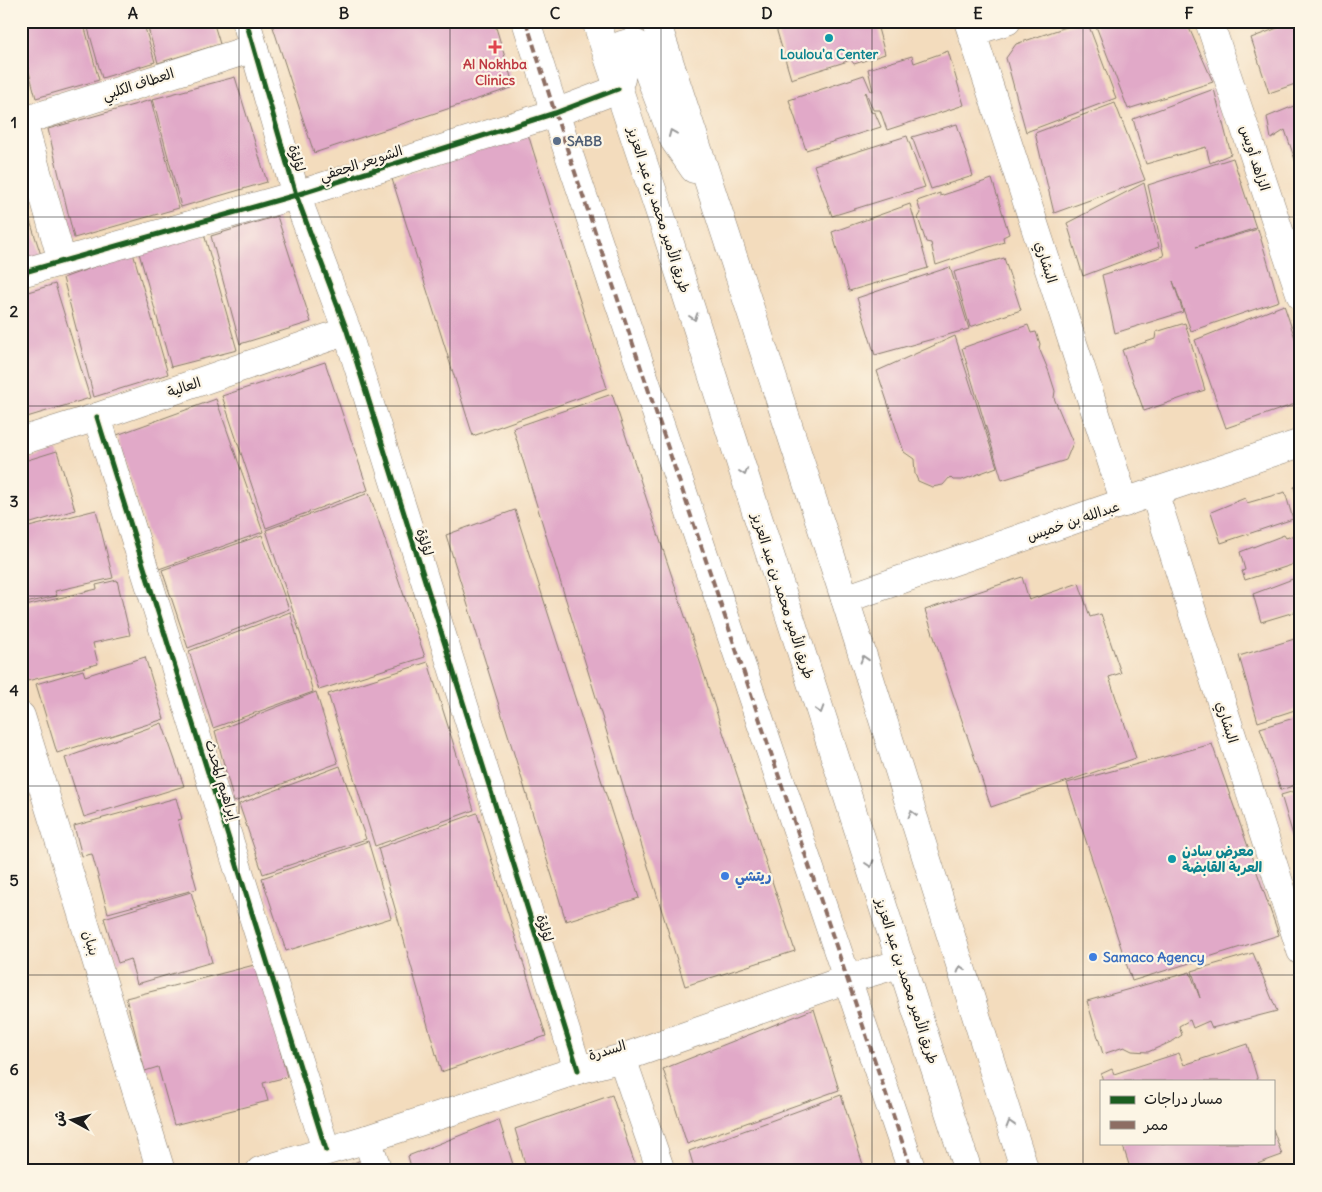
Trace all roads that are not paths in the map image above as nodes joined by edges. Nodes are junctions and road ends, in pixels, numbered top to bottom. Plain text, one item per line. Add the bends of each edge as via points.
1 (246, 21) edge
2 (526, 21) edge
3 (596, 21) edge
4 (656, 21) edge
5 (1007, 21) edge
6 (1209, 21) edge
7 (970, 27) edge
8 (254, 48) junction
9 (618, 89) junction
10 (555, 113) junction
11 (22, 118) edge
12 (710, 187) junction
13 (296, 195) junction
14 (62, 261) junction
15 (21, 273) edge
16 (1301, 296) edge
17 (347, 331) junction
18 (97, 417) junction
19 (21, 441) edge
20 (1301, 443) edge
21 (1154, 492) junction
22 (1125, 503) junction
23 (845, 599) junction
24 (21, 716) edge
25 (1301, 951) edge
26 (902, 963) junction
27 (848, 979) junction
28 (622, 1058) junction
29 (578, 1070) junction
30 (367, 1139) junction
31 (326, 1150) junction
32 (970, 1166) edge
33 (161, 1171) edge
34 (260, 1171) edge
35 (378, 1171) edge
36 (661, 1171) edge
37 (912, 1171) edge
38 (1025, 1171) edge

1 - 8 street, لؤلؤة
2 - 10 street
3 - 9 street, طريق الأمير محمد بن عبد العزيز
4 - 12 street
5 - 7 street
6 - 16 street, الزاهد أويس
7 - 22 street, البشاري
8 - 11 street, العطاف الكلبي
8 - 13 street, لؤلؤة
9 - 10 street, الشويعر الجعفي
12 -> 9 street via 674,140 638,45 632,42 622,45 619,50 622,71
9 -> 26 street, طريق الأمير محمد بن عبد العزيز
10 - 13 street, الشويعر الجعفي
10 - 27 street
11 - 14 street
12 - 23 street
13 - 14 street, الشويعر الجعفي
13 - 17 street, لؤلؤة
14 - 15 street, الشويعر الجعفي
17 - 18 street, العالية
17 - 29 street, لؤلؤة
18 - 19 street, العالية
18 - 31 street, إبراهيم المحدث
20 - 21 street, عبدالله بن خميس
21 - 22 street, عبدالله بن خميس
21 - 25 street, البشاري
22 - 23 street, عبدالله بن خميس
38 -> 23 street
24 - 33 street, بنبان
26 - 27 street, السدرة
26 - 32 street, طريق الأمير محمد بن عبد العزيز
27 - 28 street, السدرة
27 - 37 street
28 - 29 street, السدرة
28 - 36 street
29 - 30 street, السدرة
30 - 31 street, السدرة
30 - 35 street
31 - 34 street, السدرة

